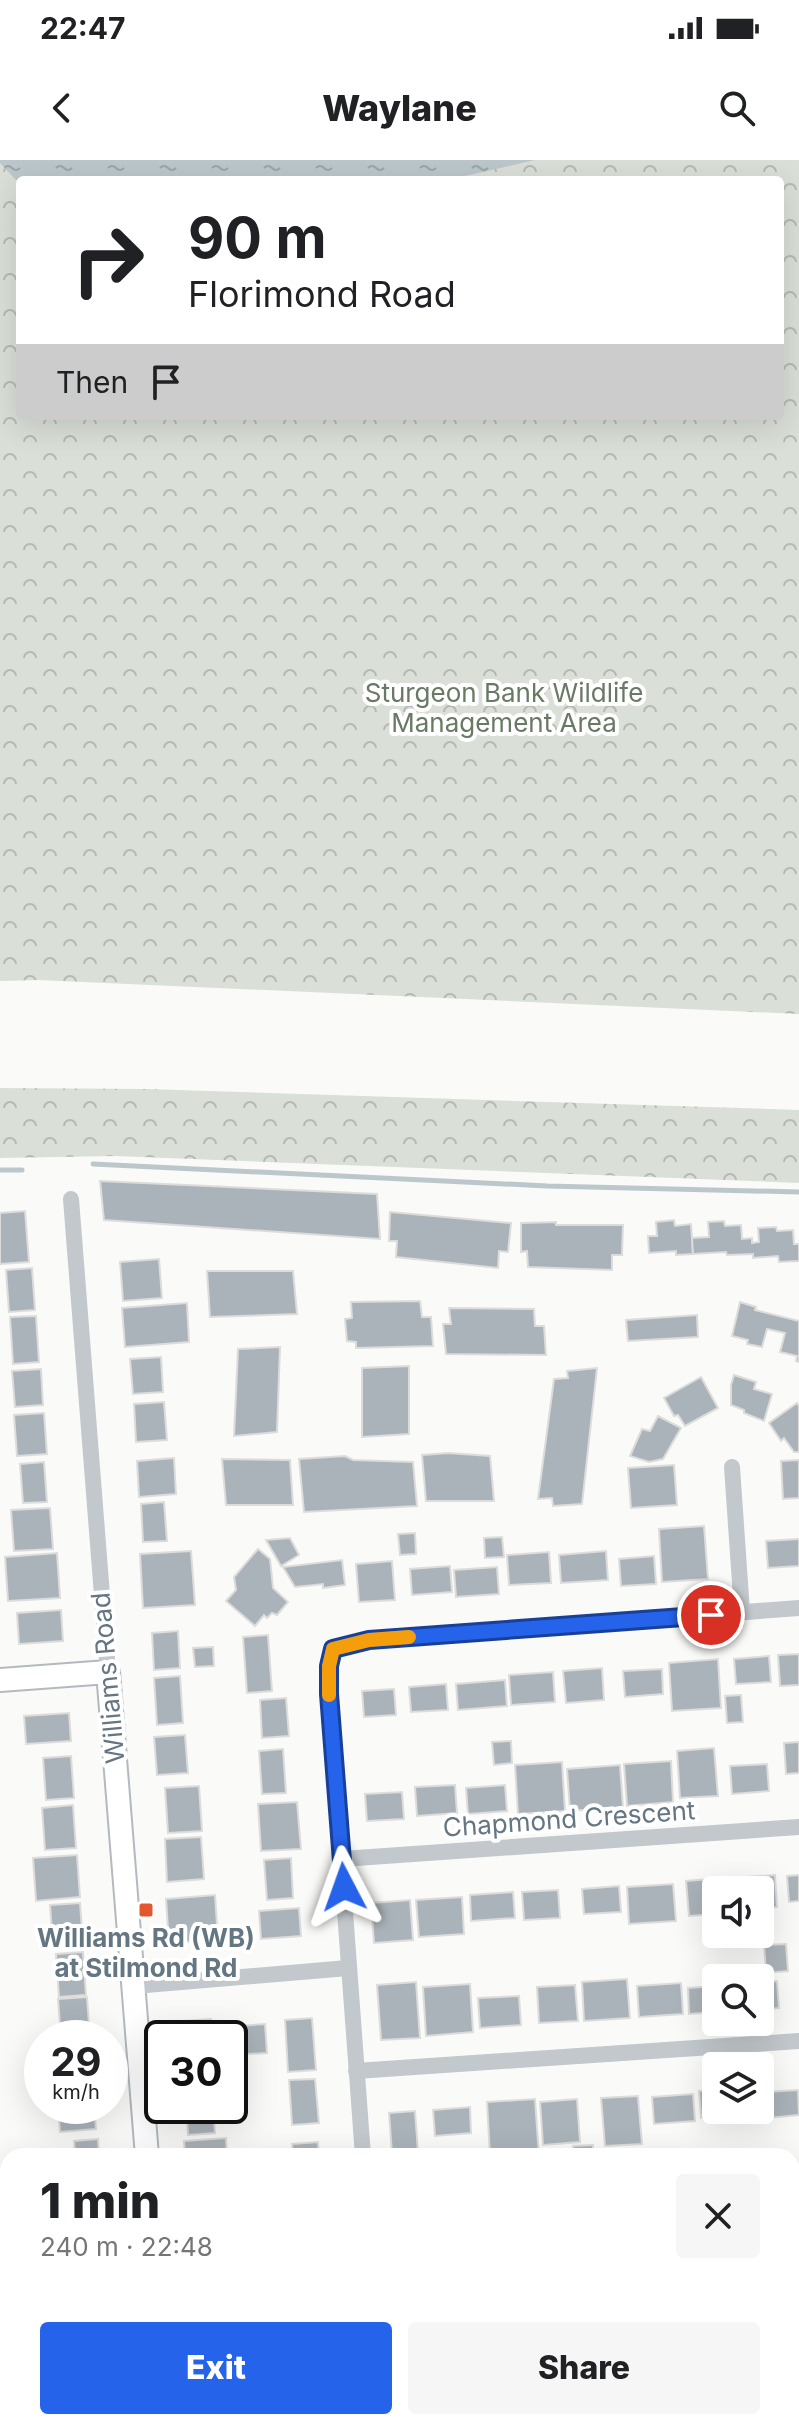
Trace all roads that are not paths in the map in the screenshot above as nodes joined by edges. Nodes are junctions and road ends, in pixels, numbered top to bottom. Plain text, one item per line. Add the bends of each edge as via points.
1 (71, 1199) dead end
2 (732, 1467) dead end
3 (799, 1608) edge
4 (742, 1612) junction
5 (108, 1672) junction
6 (0, 1680) edge
7 (799, 1827) edge
8 (342, 1859) junction
9 (348, 1968) junction
10 (134, 1986) junction
11 (799, 2041) edge
12 (356, 2071) junction
13 (146, 2148) edge
14 (362, 2148) edge

1 - 5 street, Williams Road
2 - 4 street
3 - 4 street
4 - 8 street via 369,1640 333,1649 329,1694
5 - 6 street
5 - 10 street, Williams Road
7 - 8 street, Chapmond Crescent
8 - 9 street
9 - 10 street
9 - 12 street
10 - 13 street, Williams Road
11 - 12 street
12 - 14 street

